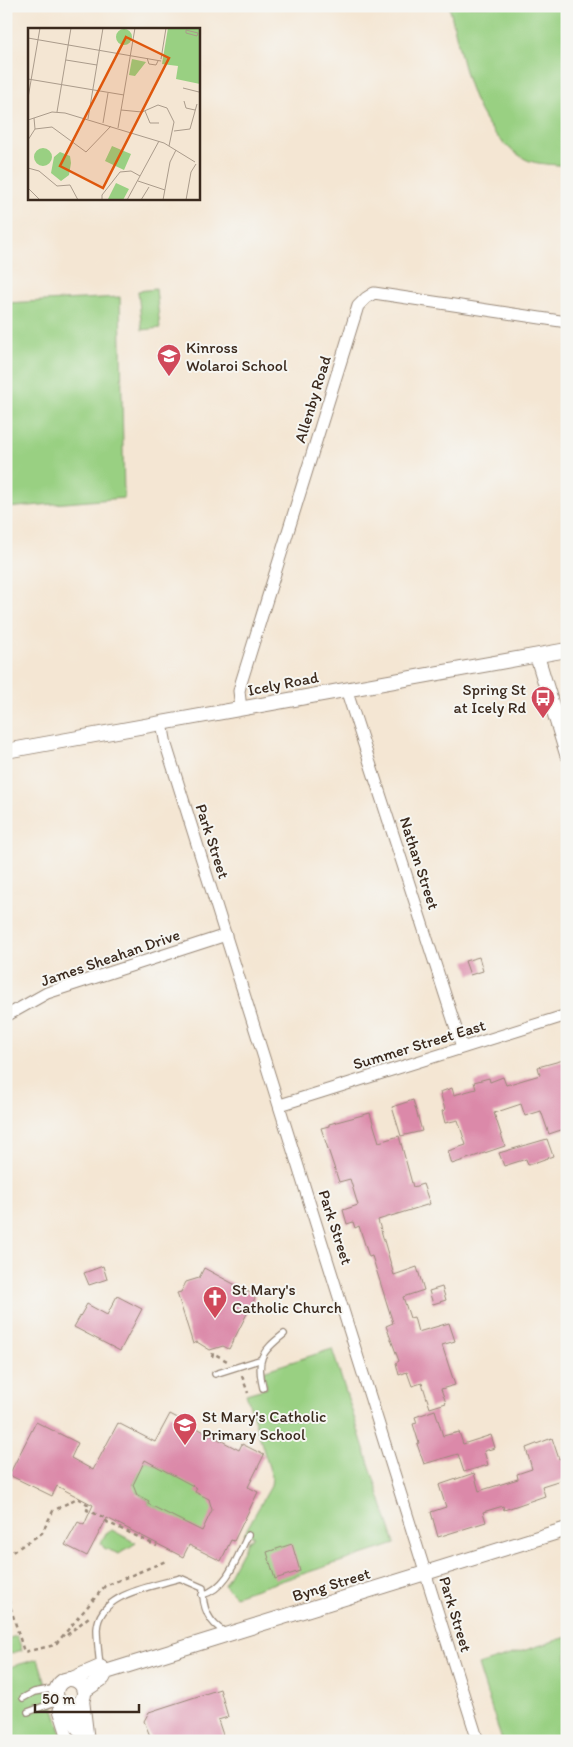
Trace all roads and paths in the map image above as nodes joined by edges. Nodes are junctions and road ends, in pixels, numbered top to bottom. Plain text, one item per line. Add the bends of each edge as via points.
1 (567, 322) edge
2 (567, 650) edge
3 (537, 656) junction
4 (346, 688) junction
5 (241, 709) junction
6 (162, 723) junction
7 (6, 752) edge
8 (567, 754) edge
9 (226, 935) junction
10 (567, 1015) edge
11 (6, 1016) edge
12 (462, 1047) junction
13 (280, 1105) junction
14 (284, 1334) dead end
15 (212, 1357) dead end
16 (260, 1360) junction
17 (228, 1361) dead end
18 (240, 1370) dead end
19 (215, 1374) dead end
20 (263, 1388) dead end
21 (248, 1393) dead end
22 (567, 1529) edge
23 (248, 1535) dead end
24 (157, 1546) dead end
25 (6, 1556) edge
26 (166, 1561) dead end
27 (427, 1573) junction
28 (6, 1592) edge
29 (202, 1595) junction
30 (228, 1634) junction
31 (103, 1670) junction
32 (72, 1678) junction
33 (83, 1696) junction
34 (23, 1698) dead end
35 (60, 1699) junction
36 (28, 1712) dead end
37 (86, 1737) edge
38 (69, 1741) edge
39 (478, 1741) edge

1 - 5 street, Allenby Road via 374,293 358,306 242,683
2 - 3 street, Icely Road
3 - 4 street, Icely Road
3 - 8 street
4 - 5 street, Icely Road
4 - 12 street, Nathan Street
5 - 6 street, Icely Road
6 - 7 street, Icely Road
6 - 9 street, Park Street via 166,745
9 - 11 street, James Sheahan Drive via 47,993
9 - 13 street, Park Street
10 - 12 street, Summer Street East
12 - 13 street, Summer Street East
13 - 27 street, Park Street
14 - 16 lane via 274,1341
15 - 17 path via 213,1354
16 - 19 lane
16 - 20 lane
18 - 21 path
22 - 27 street, Byng Street
23 - 29 lane via 221,1586
24 - 25 path via 107,1522 87,1510 89,1505 76,1498 53,1511 42,1533
26 - 28 path via 105,1586 56,1645 24,1652
27 - 30 street, Byng Street
27 - 39 street, Park Street
29 - 30 lane via 211,1621
29 - 31 lane via 203,1588 180,1578 112,1602 101,1613 97,1628
30 - 31 street, Byng Street
31 - 32 street, Byng Street
31 - 33 street, Byng Street via 103,1678
32 - 33 street via 78,1681
32 - 35 street via 61,1682
33 - 35 street via 76,1705
33 - 37 street
34 - 35 lane via 34,1692
35 - 36 lane
35 - 37 street
35 - 38 street via 59,1710

